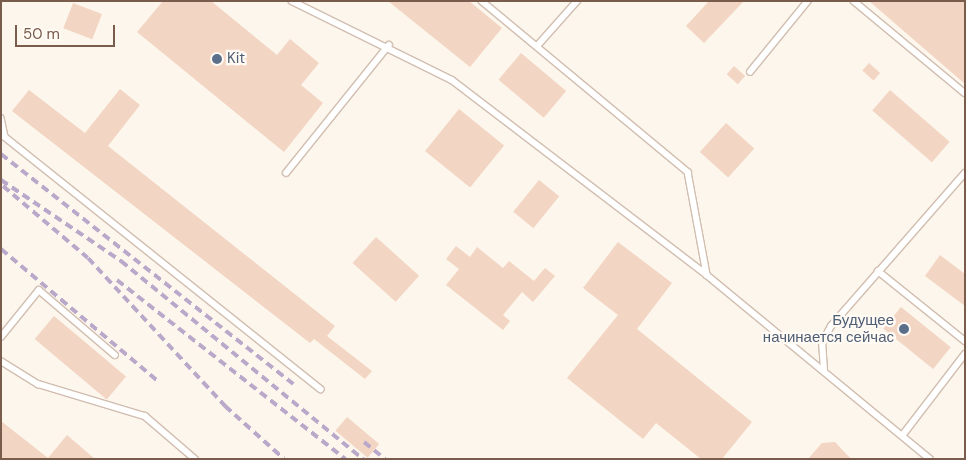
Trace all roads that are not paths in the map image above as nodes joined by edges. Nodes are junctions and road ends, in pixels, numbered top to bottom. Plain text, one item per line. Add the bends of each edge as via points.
1 (292, 1) edge
2 (482, 1) edge
3 (577, 1) edge
4 (808, 1) edge
5 (854, 1) edge
6 (389, 45) junction
7 (538, 45) junction
8 (750, 72) dead end
9 (965, 93) edge
10 (1, 118) edge
11 (286, 173) dead end
12 (965, 173) edge
13 (878, 271) junction
14 (707, 275) junction
15 (1, 337) edge
16 (965, 341) edge
17 (115, 354) dead end
18 (965, 354) edge
19 (1, 361) edge
20 (824, 370) junction
21 (321, 389) dead end
22 (902, 436) junction
23 (195, 459) edge
24 (930, 459) edge

1 - 6 lane via 310,14
2 - 7 lane
3 - 7 lane
4 - 8 lane
5 - 9 lane
6 - 11 lane
6 - 14 lane via 452,80
7 - 14 lane via 688,172
10 - 21 lane via 5,137
12 - 13 lane
13 - 16 lane
13 - 20 lane via 831,326 822,344
14 - 20 lane
15 - 17 lane via 39,290
18 - 22 lane
19 - 23 lane via 38,384 145,416
20 - 22 lane
22 - 24 lane

